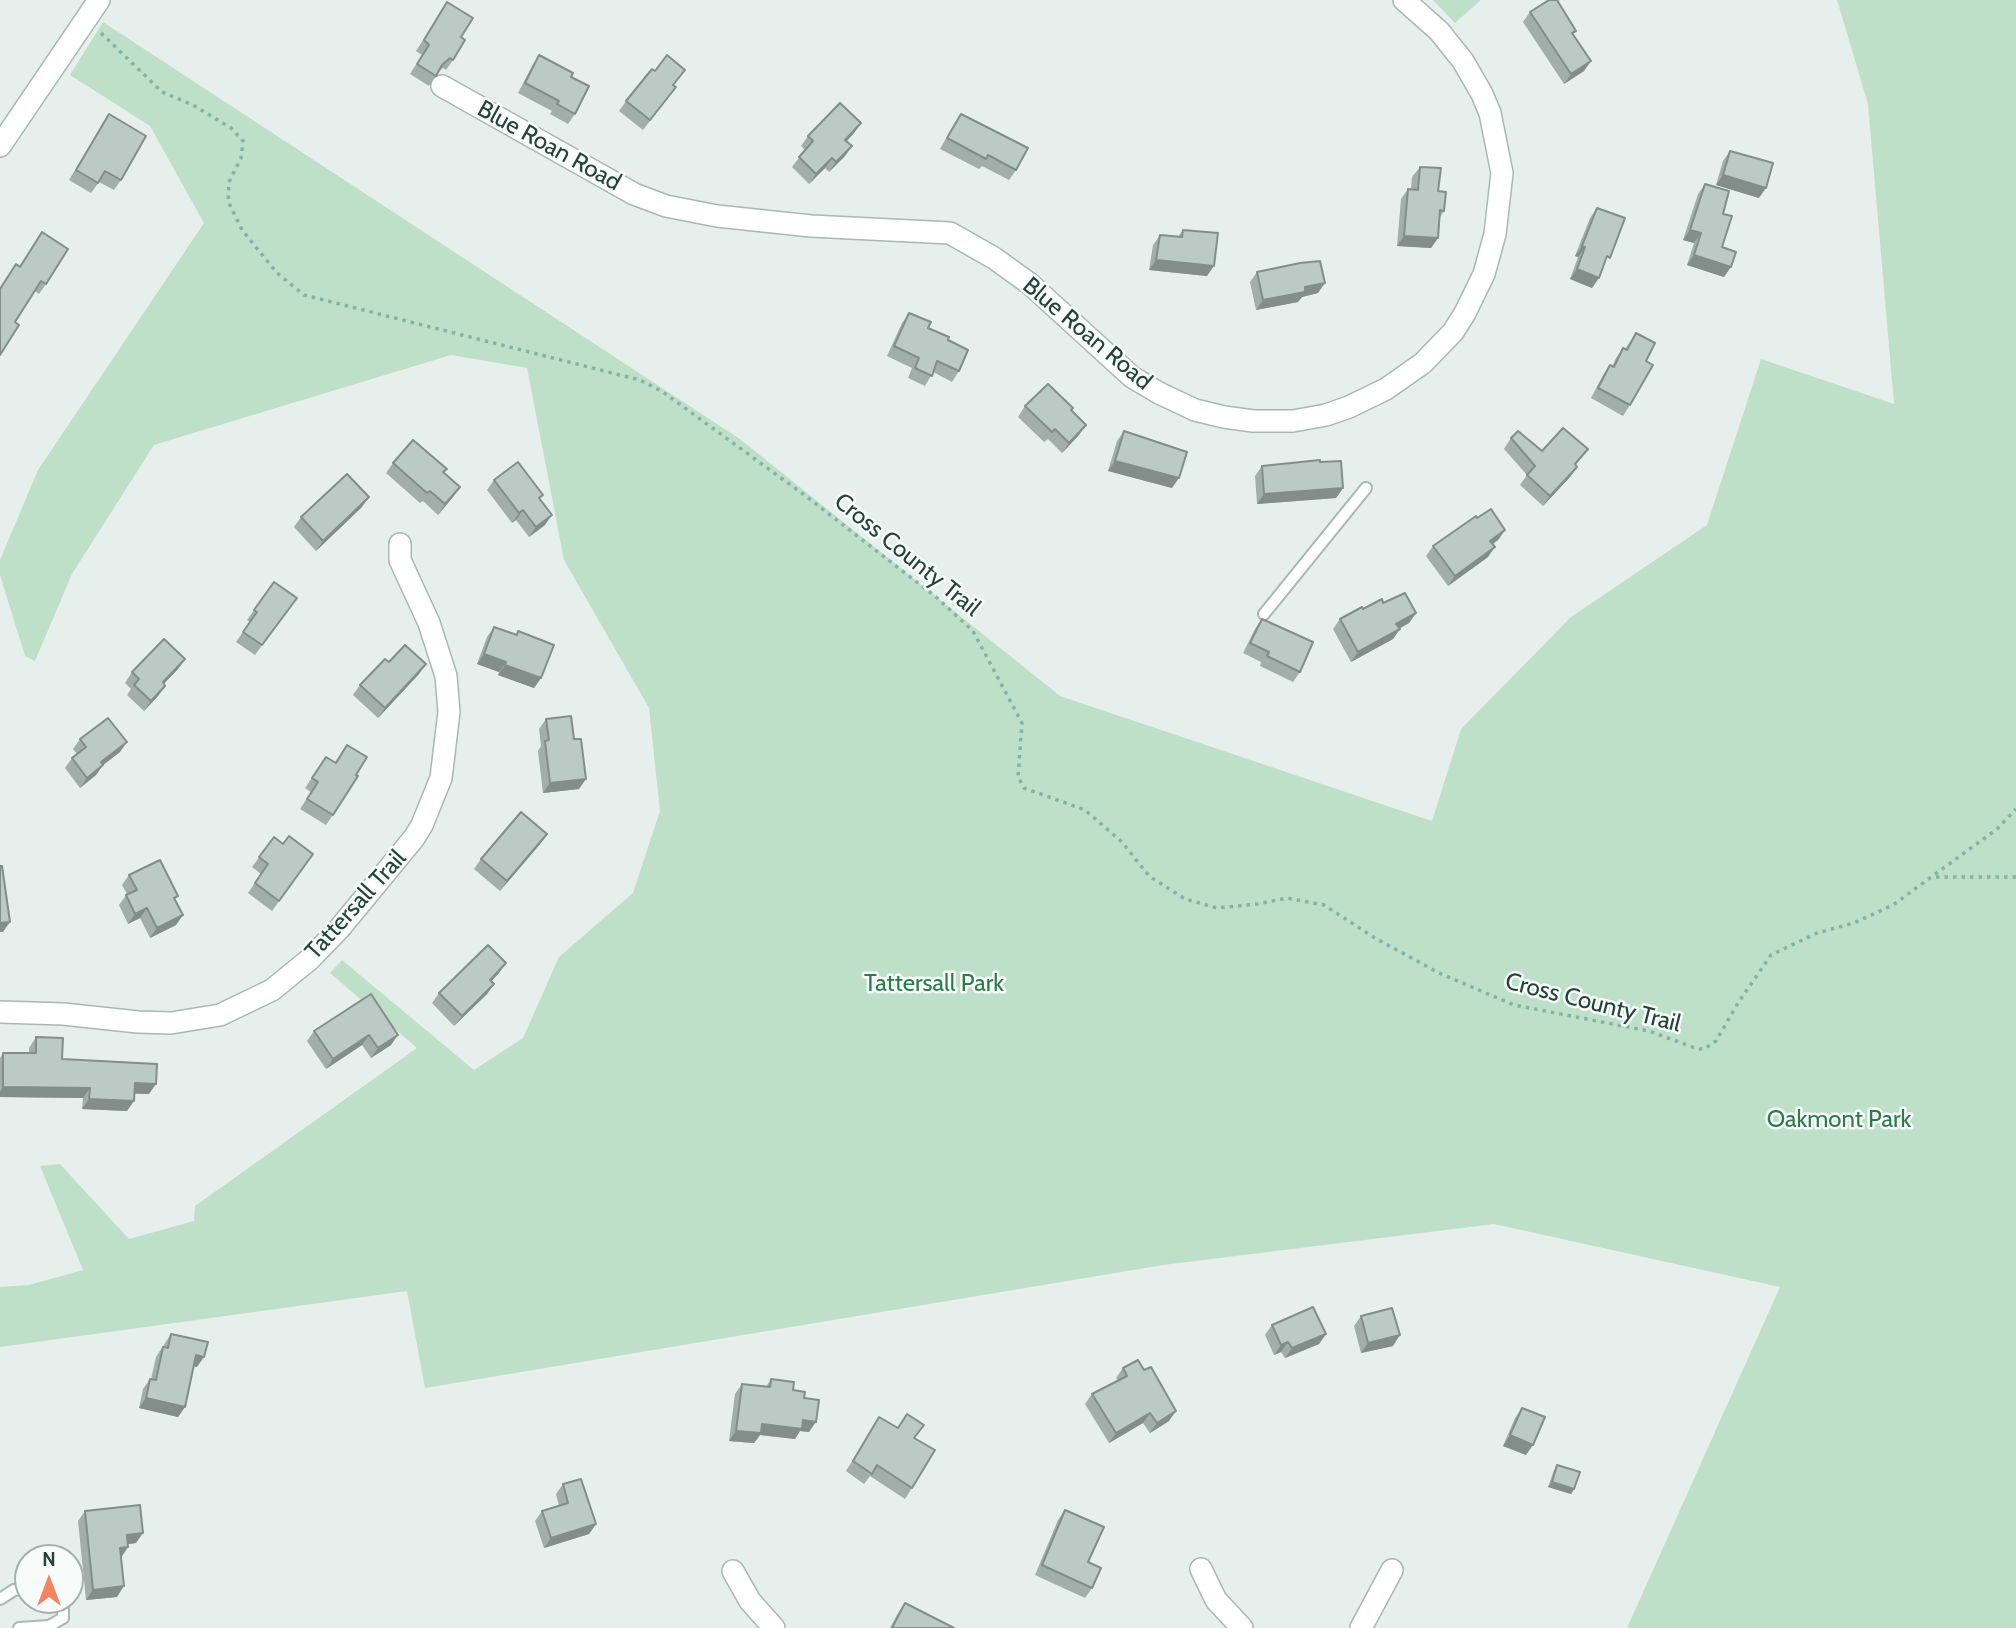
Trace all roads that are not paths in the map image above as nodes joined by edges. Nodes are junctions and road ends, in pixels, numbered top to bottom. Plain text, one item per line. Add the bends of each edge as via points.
1 (99, 0) edge
2 (1404, 0) edge
3 (442, 86) dead end
4 (0, 146) edge
5 (1366, 488) dead end
6 (400, 544) dead end
7 (1264, 614) dead end
8 (0, 1012) edge
9 (1200, 1569) dead end
10 (1392, 1570) dead end
11 (733, 1571) dead end
12 (62, 1614) edge
13 (19, 1628) edge
14 (774, 1628) edge
15 (1242, 1628) edge
16 (1361, 1628) edge

1 - 4 street
2 - 3 street, Blue Roan Road via 1439,31 1463,61 1486,104 1502,173 1495,234 1484,274 1465,313 1423,363 1349,407 1293,421 1224,417 1158,393 1132,377 1030,284 950,233 811,226 666,206 634,194
5 - 7 lane
6 - 8 street, Tattersall Trail via 400,561 429,623 446,676 449,712 441,778 414,838 348,919 272,990 220,1015 171,1023
9 - 15 street via 1216,1600
10 - 16 street
11 - 14 street via 750,1601
12 - 13 lane via 49,1626

